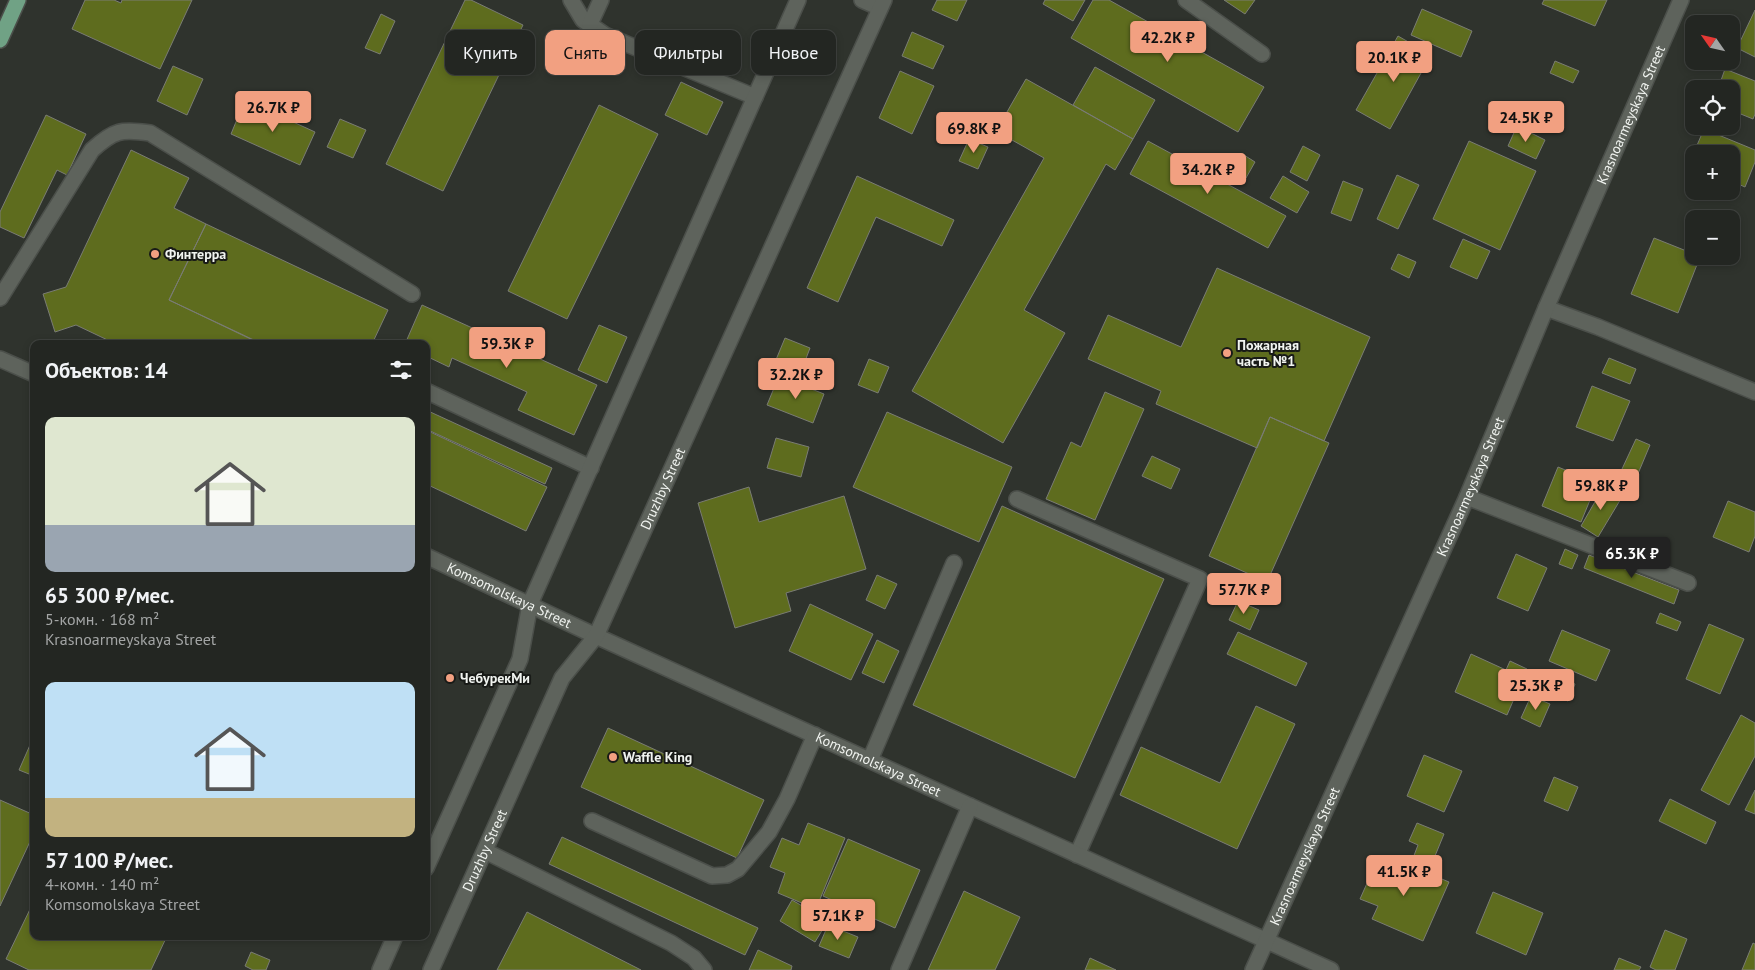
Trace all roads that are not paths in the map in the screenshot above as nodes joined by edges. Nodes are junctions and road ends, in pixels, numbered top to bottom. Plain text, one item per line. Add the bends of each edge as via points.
1 (18, 0) edge
2 (571, 0) edge
3 (601, 0) edge
4 (798, 0) edge
5 (862, 0) edge
6 (1186, 0) edge
7 (1681, 0) edge
8 (882, 4) edge
9 (590, 24) junction
10 (0, 40) edge
11 (1262, 54) dead end
12 (755, 97) junction
13 (412, 294) dead end
14 (0, 298) edge
15 (1546, 308) junction
16 (0, 359) edge
17 (30, 372) edge
18 (430, 392) edge
19 (1755, 392) edge
20 (591, 468) junction
21 (1467, 497) junction
22 (1017, 499) dead end
23 (430, 558) edge
24 (954, 563) dead end
25 (1688, 583) dead end
26 (530, 604) junction
27 (596, 636) junction
28 (815, 735) junction
29 (870, 760) junction
30 (970, 806) junction
31 (592, 821) dead end
32 (485, 851) junction
33 (1077, 855) junction
34 (430, 859) edge
35 (393, 940) edge
36 (1266, 941) junction
37 (380, 970) edge
38 (431, 970) edge
39 (704, 970) edge
40 (899, 970) edge
41 (1253, 970) edge
42 (1331, 970) edge

1 - 10 main road
2 - 9 street
3 - 9 street
4 - 12 street
5 - 8 street
6 - 11 street
7 - 15 street, Krasnoarmeyskaya Street
8 - 27 street, Druzhby Street
9 - 12 street via 605,35
12 - 20 street
13 - 14 street via 150,133 128,130 109,135 92,150
15 - 19 street
15 - 21 street, Krasnoarmeyskaya Street
16 - 17 street
18 - 20 street
20 - 26 street
21 - 25 street
21 - 36 street, Krasnoarmeyskaya Street
22 - 33 street via 1200,579
23 - 26 street, Komsomolskaya Street
24 - 29 street
26 - 27 street, Komsomolskaya Street
26 - 34 street via 520,659
27 - 28 street, Komsomolskaya Street
27 - 32 street, Druzhby Street via 562,678
28 - 29 street, Komsomolskaya Street
28 - 31 street via 769,832 738,869 727,875 712,876
29 - 30 street, Komsomolskaya Street
30 - 33 street, Komsomolskaya Street
30 - 40 street
32 - 38 street, Druzhby Street
32 - 39 street via 670,943 694,958
33 - 36 street, Komsomolskaya Street
35 - 37 street
36 - 41 street, Krasnoarmeyskaya Street
36 - 42 street, Komsomolskaya Street

